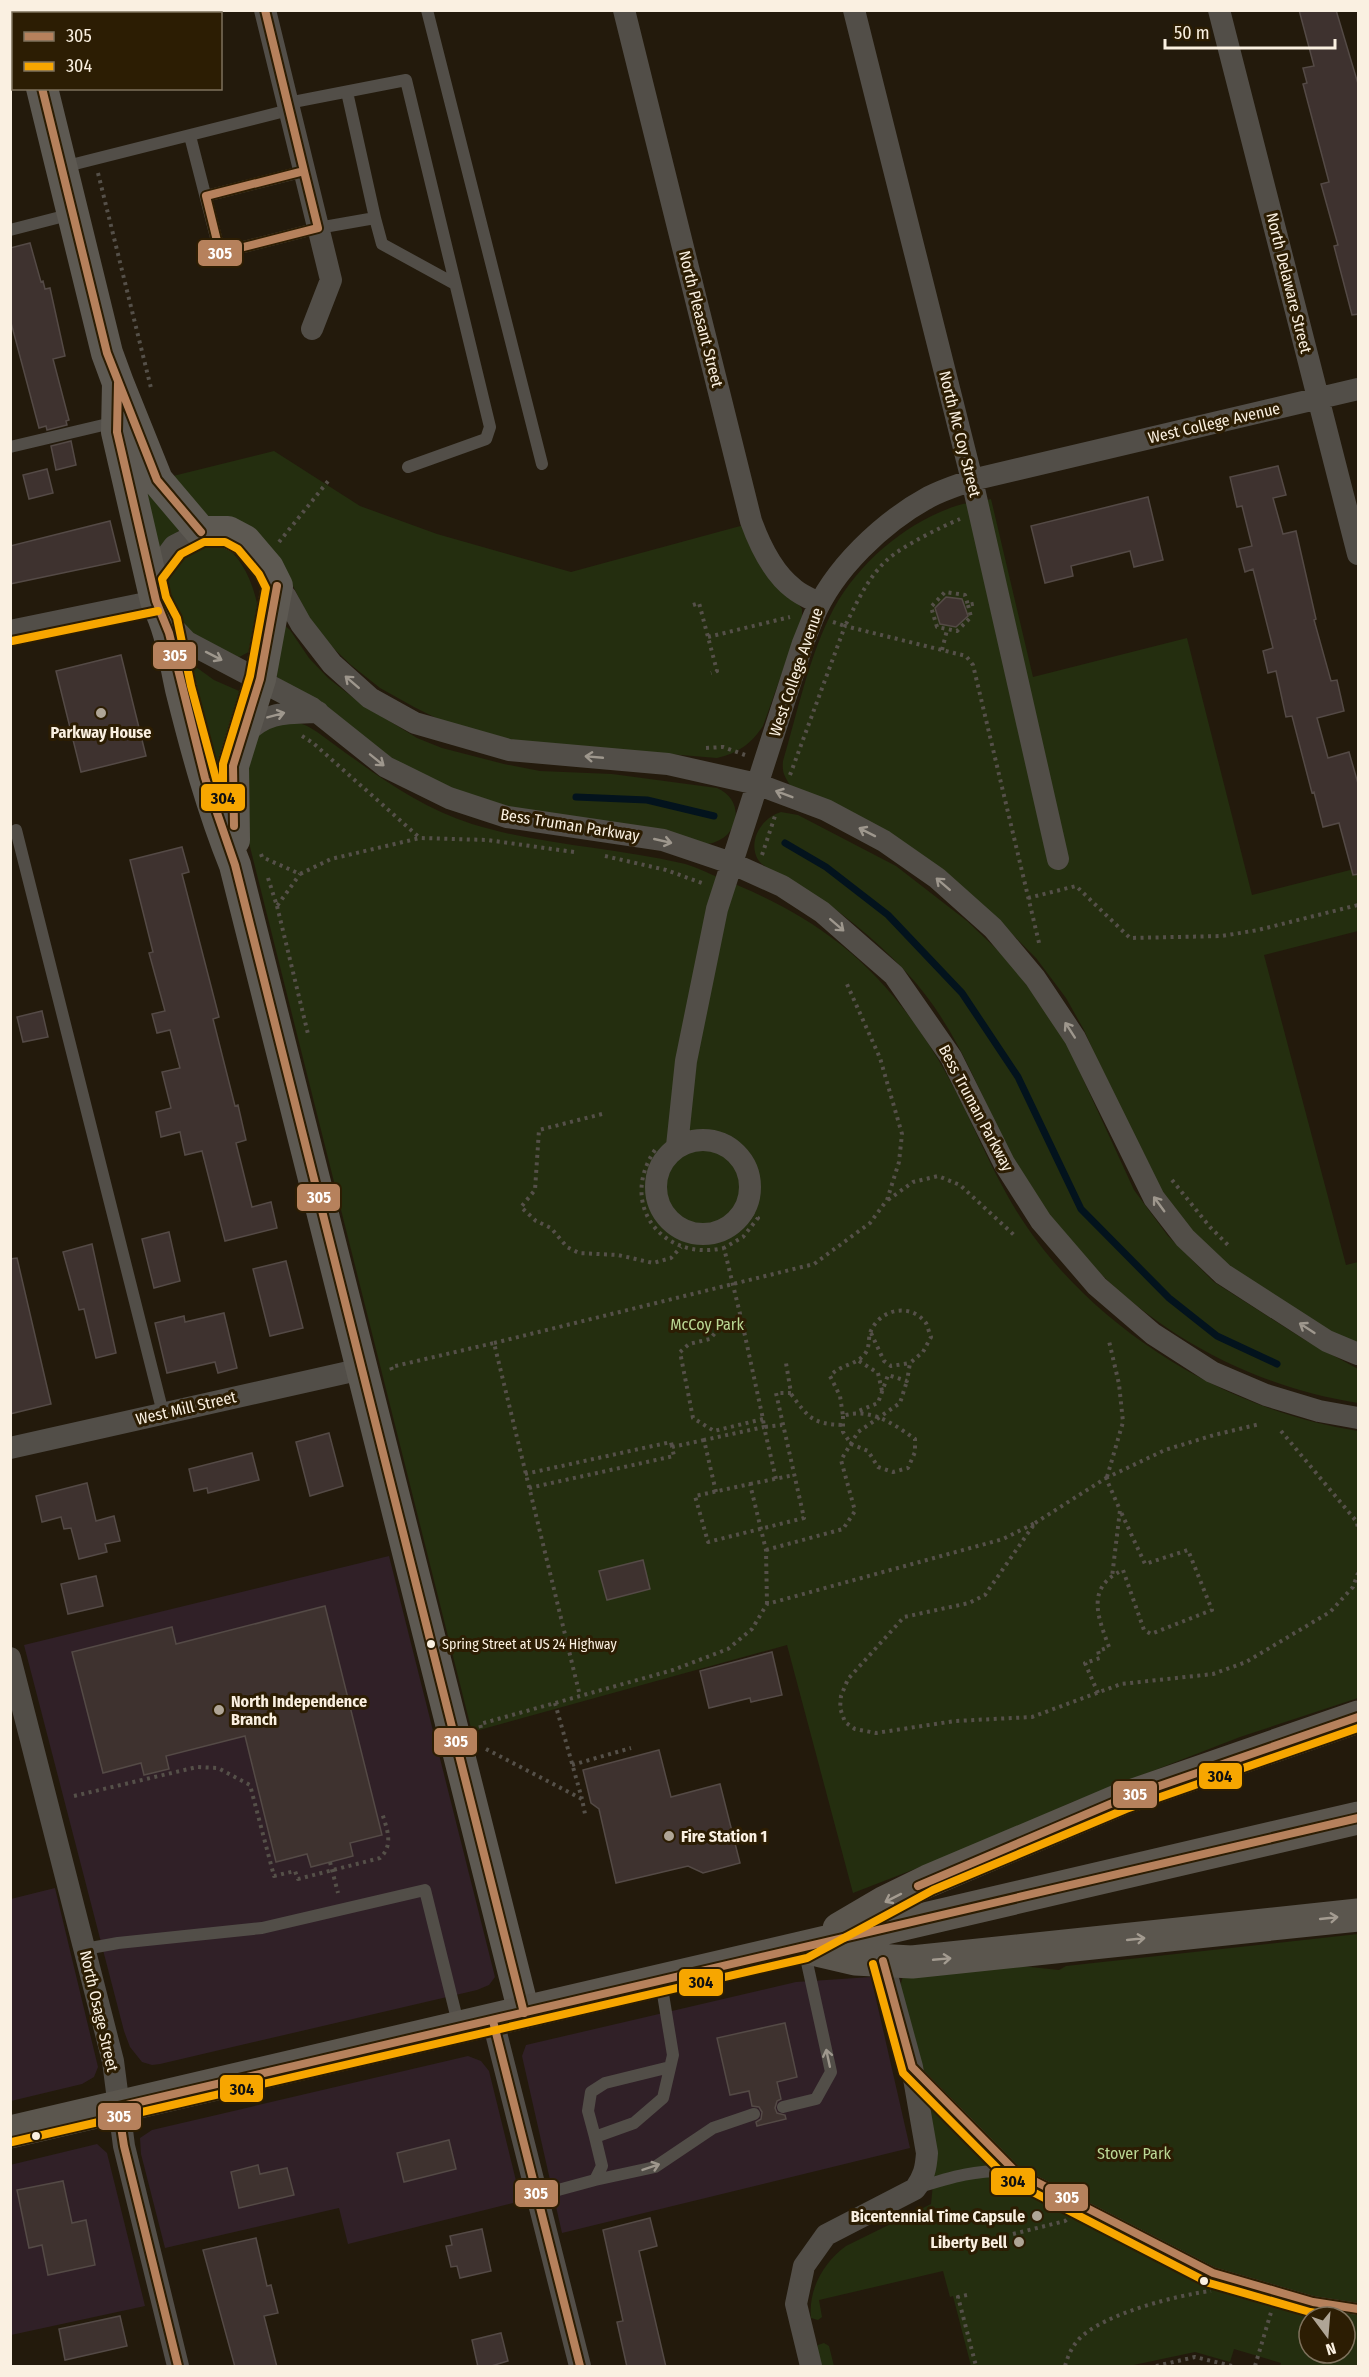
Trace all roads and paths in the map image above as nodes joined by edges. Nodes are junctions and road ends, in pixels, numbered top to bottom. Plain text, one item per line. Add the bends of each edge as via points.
1 (265, 10) edge
2 (427, 10) edge
3 (624, 10) edge
4 (854, 10) edge
5 (1219, 10) edge
6 (43, 90) edge
7 (347, 92) junction
8 (289, 107) junction
9 (190, 136) junction
10 (62, 167) junction
11 (97, 170) dead end
12 (304, 171) junction
13 (206, 196) junction
14 (73, 214) junction
15 (375, 218) junction
16 (318, 228) junction
17 (10, 230) edge
18 (455, 284) junction
19 (312, 329) dead end
20 (118, 383) junction
21 (1359, 389) edge
22 (1318, 398) junction
23 (154, 399) dead end
24 (117, 422) junction
25 (10, 447) edge
26 (542, 464) dead end
27 (408, 467) dead end
28 (329, 480) dead end
29 (972, 480) junction
30 (962, 518) dead end
31 (201, 532) junction
32 (271, 537) dead end
33 (279, 542) junction
34 (284, 549) dead end
35 (1359, 555) edge
36 (277, 586) junction
37 (158, 600) junction
38 (985, 600) dead end
39 (693, 605) dead end
40 (968, 606) junction
41 (825, 612) junction
42 (797, 615) dead end
43 (845, 626) junction
44 (947, 630) junction
45 (10, 631) edge
46 (708, 637) junction
47 (942, 650) junction
48 (711, 673) dead end
49 (260, 679) junction
50 (318, 712) junction
51 (295, 732) dead end
52 (241, 738) junction
53 (703, 748) dead end
54 (765, 762) junction
55 (791, 770) junction
56 (800, 774) dead end
57 (789, 778) dead end
58 (757, 784) junction
59 (776, 812) dead end
60 (16, 830) dead end
61 (420, 838) junction
62 (259, 847) dead end
63 (579, 853) dead end
64 (602, 856) dead end
65 (1058, 859) dead end
66 (760, 861) dead end
67 (254, 863) junction
68 (732, 863) junction
69 (300, 874) junction
70 (268, 876) dead end
71 (701, 894) dead end
72 (1028, 898) junction
73 (1359, 905) edge
74 (1033, 941) dead end
75 (846, 982) dead end
76 (602, 1114) dead end
77 (669, 1144) junction
78 (1168, 1173) dead end
79 (887, 1200) junction
80 (744, 1209) junction
81 (1014, 1234) dead end
82 (681, 1247) junction
83 (724, 1248) junction
84 (1233, 1250) dead end
85 (742, 1322) junction
86 (871, 1332) junction
87 (1109, 1341) dead end
88 (494, 1342) junction
89 (1359, 1354) edge
90 (859, 1361) junction
91 (786, 1363) dead end
92 (910, 1363) junction
93 (362, 1370) junction
94 (393, 1377) dead end
95 (907, 1381) junction
96 (882, 1392) junction
97 (791, 1394) junction
98 (856, 1412) junction
99 (163, 1413) junction
100 (843, 1416) junction
101 (879, 1417) junction
102 (1359, 1418) edge
103 (763, 1419) junction
104 (1260, 1424) dead end
105 (783, 1425) junction
106 (843, 1425) junction
107 (764, 1427) junction
108 (1281, 1431) dead end
109 (704, 1440) junction
110 (851, 1444) junction
111 (672, 1447) junction
112 (10, 1448) edge
113 (525, 1474) junction
114 (794, 1475) junction
115 (1106, 1478) junction
116 (776, 1479) junction
117 (750, 1484) junction
118 (529, 1488) junction
119 (716, 1492) junction
120 (1120, 1510) junction
121 (1035, 1523) junction
122 (761, 1528) junction
123 (1359, 1530) edge
124 (766, 1550) junction
125 (1359, 1573) edge
126 (1112, 1577) junction
127 (767, 1604) junction
128 (10, 1658) edge
129 (1098, 1693) junction
130 (580, 1696) junction
131 (555, 1703) junction
132 (1359, 1717) edge
133 (482, 1732) dead end
134 (484, 1741) dead end
135 (632, 1748) dead end
136 (486, 1749) junction
137 (489, 1760) dead end
138 (572, 1765) junction
139 (74, 1796) dead end
140 (582, 1799) junction
141 (382, 1813) dead end
142 (585, 1814) dead end
143 (1359, 1818) edge
144 (330, 1862) dead end
145 (332, 1871) junction
146 (338, 1893) dead end
147 (1359, 1915) edge
148 (804, 1948) junction
149 (85, 1949) junction
150 (883, 1961) junction
151 (661, 1981) junction
152 (524, 2013) junction
153 (493, 2021) junction
154 (459, 2029) junction
155 (670, 2067) junction
156 (912, 2067) junction
157 (783, 2107) dead end
158 (118, 2108) junction
159 (754, 2114) dead end
160 (10, 2132) edge
161 (595, 2137) junction
162 (1015, 2171) junction
163 (595, 2180) junction
164 (915, 2189) junction
165 (536, 2196) junction
166 (1082, 2206) junction
167 (1013, 2234) dead end
168 (1216, 2291) dead end
169 (968, 2295) dead end
170 (1308, 2301) junction
171 (1263, 2306) dead end
172 (1272, 2309) junction
173 (1359, 2309) edge
174 (178, 2367) edge
175 (580, 2367) edge
176 (811, 2367) edge
177 (976, 2367) edge
178 (1065, 2367) edge
179 (1156, 2367) edge
180 (1232, 2367) edge
181 (1255, 2367) edge

1 - 8 street
2 - 26 lane
3 - 41 street, North Pleasant Street via 751,521 772,564 794,589
4 - 29 street, North Mc Coy Street
5 - 22 street, North Delaware Street
6 - 10 street
7 - 8 lane
7 - 15 lane
7 - 18 lane via 406,80
8 - 9 lane
8 - 12 street
9 - 10 lane
9 - 13 lane
10 - 14 street
11 - 23 path
12 - 13 lane
12 - 16 street
13 - 16 lane via 220,253
14 - 17 lane
14 - 20 street
15 - 16 lane
15 - 18 lane via 382,244
16 - 19 street via 331,280
18 - 27 lane via 490,427 486,439
20 - 24 street
20 - 31 street via 157,480
21 - 22 street, West College Avenue
22 - 29 street, West College Avenue
22 - 35 street, North Delaware Street
24 - 25 lane
24 - 37 street
28 - 33 path
29 - 41 street, West College Avenue via 929,497 864,545 843,569
29 - 65 street, North Mc Coy Street
30 - 43 path via 887,560 862,593
31 - 36 street via 228,532 245,541 268,568
31 - 37 street via 174,546
32 - 33 path
33 - 34 path
36 - 49 street
58 -> 36 street via 669,764 509,750 415,723 370,698 332,664
37 - 45 street
37 -> 49 street, Bess Truman Parkway via 187,642
37 - 67 street via 214,811
38 - 40 path
39 - 46 path via 699,603
40 - 44 path via 972,617 957,631
40 - 44 path via 965,595 945,592 931,608 937,627
41 - 43 path
41 - 54 street, West College Avenue via 803,643
42 - 46 path
43 - 47 path
43 - 55 path
44 - 47 path
46 - 48 path via 717,671
47 - 72 path via 966,656 973,665
49 - 50 street, Bess Truman Parkway
49 - 52 street
52 -> 50 street via 254,724 268,717 284,712
50 -> 68 street, Bess Truman Parkway via 386,767 449,798 507,817 663,840
51 - 61 path
52 - 67 street via 233,766
53 - 54 path via 723,747
54 - 55 path
54 - 58 street, West College Avenue
55 - 56 path
55 - 57 path
58 - 68 street, West College Avenue
89 -> 58 street via 1327,1341 1223,1274 1185,1238 1154,1198 1075,1038 1035,978 993,928 937,878 884,841 826,810
59 - 66 path
60 - 99 lane
61 - 63 path via 487,840
61 - 69 path via 331,859
62 - 67 path
64 - 71 path via 666,870 703,883
67 - 69 path
67 - 93 street
68 - 77 street, West College Avenue via 717,909
68 -> 102 street, Bess Truman Parkway via 782,886 822,912 894,975 951,1057 1004,1163 1041,1221 1097,1286 1153,1334 1212,1372 1266,1395
69 - 70 path via 277,906
72 - 73 path via 1076,886 1130,938 1222,936
72 - 74 path via 1040,949
75 - 79 path via 880,1058 902,1134 899,1162
76 - 82 path via 539,1130 535,1190 521,1207 579,1253 618,1255 653,1263 671,1258
77 - 80 street via 707,1139 735,1152 750,1179 750,1195
77 - 80 street via 655,1186 657,1202 677,1227 692,1233 722,1230
77 - 82 path via 645,1163 640,1195 656,1229
78 - 84 path
79 - 81 path via 913,1182 938,1176 960,1185
79 - 88 path via 870,1223 814,1264
80 - 83 path via 758,1218 743,1237
82 - 83 path via 697,1251
83 - 85 path
85 - 103 path
85 - 103 path via 720,1327 710,1339 689,1344 680,1352 693,1418 714,1431
86 - 90 path via 868,1350
86 - 92 path via 884,1361 891,1366
86 - 92 path via 882,1317 897,1309 913,1312 926,1323 931,1336 924,1352
87 - 115 path via 1123,1422
88 - 94 path via 391,1367
88 - 113 path
90 - 96 path via 878,1373
90 - 100 path via 838,1368 830,1376 840,1396
91 - 97 path
92 - 95 path
93 - 99 street, West Mill Street
93 - 152 street
95 - 96 path via 888,1375
95 - 101 path via 900,1403
96 - 98 path via 878,1403
97 - 105 path via 776,1393
97 - 106 path via 807,1416 823,1425
98 - 100 path
98 - 101 path
99 - 112 street, West Mill Street
100 - 106 path
101 - 110 path via 858,1432
101 - 110 path via 915,1439 915,1452 908,1468 893,1472 878,1467 868,1451
103 - 107 path
104 - 115 path via 1165,1450
105 - 107 path
105 - 114 path
106 - 110 path
107 - 109 path
107 - 116 path
108 - 123 path via 1357,1522
109 - 111 path
109 - 119 path
110 - 124 path via 841,1460 855,1511 843,1529
111 - 113 path via 671,1442
111 - 118 path via 674,1456
113 - 118 path
114 - 116 path
114 - 122 path via 804,1518
115 - 120 path
115 - 121 path
116 - 117 path
117 - 119 path
117 - 122 path
118 - 130 path
119 - 122 path via 695,1496 708,1542
120 - 126 path
120 - 126 path via 1144,1564 1188,1550 1212,1610 1151,1634 1144,1630 1123,1570
121 - 127 path via 1003,1539
121 - 129 path via 985,1595 969,1603 904,1617 848,1679 841,1696 842,1715 855,1729 876,1733 1032,1717
122 - 124 path
124 - 127 path
125 - 129 path via 1353,1587 1330,1612 1246,1662 1213,1674 1121,1684
126 - 129 path via 1096,1601 1109,1647 1098,1652 1100,1658 1085,1663
127 - 130 path via 752,1629 728,1649 674,1670
128 - 149 street, North Osage Street
130 - 131 path
131 - 133 path via 480,1724
131 - 138 path
132 -> 148 main road via 1122,1799 928,1881
134 - 136 path
135 - 138 path
136 - 137 path
136 - 140 path
138 - 140 path
139 - 145 path via 197,1767 218,1768 250,1785 274,1876 295,1871 298,1879
140 - 142 path
141 - 145 path via 389,1841 384,1854 374,1861
143 - 148 main road
144 - 145 path
145 - 146 path
150 -> 147 main road via 912,1962
148 - 150 main road
148 - 151 main road
157 -> 148 lane via 816,2099 831,2072
149 - 154 lane via 262,1928 425,1890
149 - 158 street, North Osage Street via 113,2061
150 - 156 street
151 - 152 main road
151 - 155 lane via 673,2055
152 - 153 main road
153 - 154 main road
153 - 165 street
154 - 158 main road
155 - 161 lane via 663,2098 634,2123
155 - 161 lane via 605,2083 591,2092 588,2111
156 - 162 lane
156 - 164 street via 927,2153 923,2179
158 - 160 main road
158 - 174 street, North Osage Street
163 -> 159 lane via 655,2167 713,2128
161 - 163 lane via 602,2166
162 - 164 lane via 962,2174
162 - 166 lane
163 - 165 lane
164 - 176 street via 826,2235 804,2266 796,2304
165 - 175 street
166 - 167 path via 1065,2221
166 - 170 lane via 1213,2273
168 - 178 path via 1138,2309 1096,2326 1072,2348
169 - 177 path via 958,2297
170 - 172 path via 1302,2318
170 - 173 lane
171 - 172 path
172 - 181 path
179 - 180 path via 1195,2357

